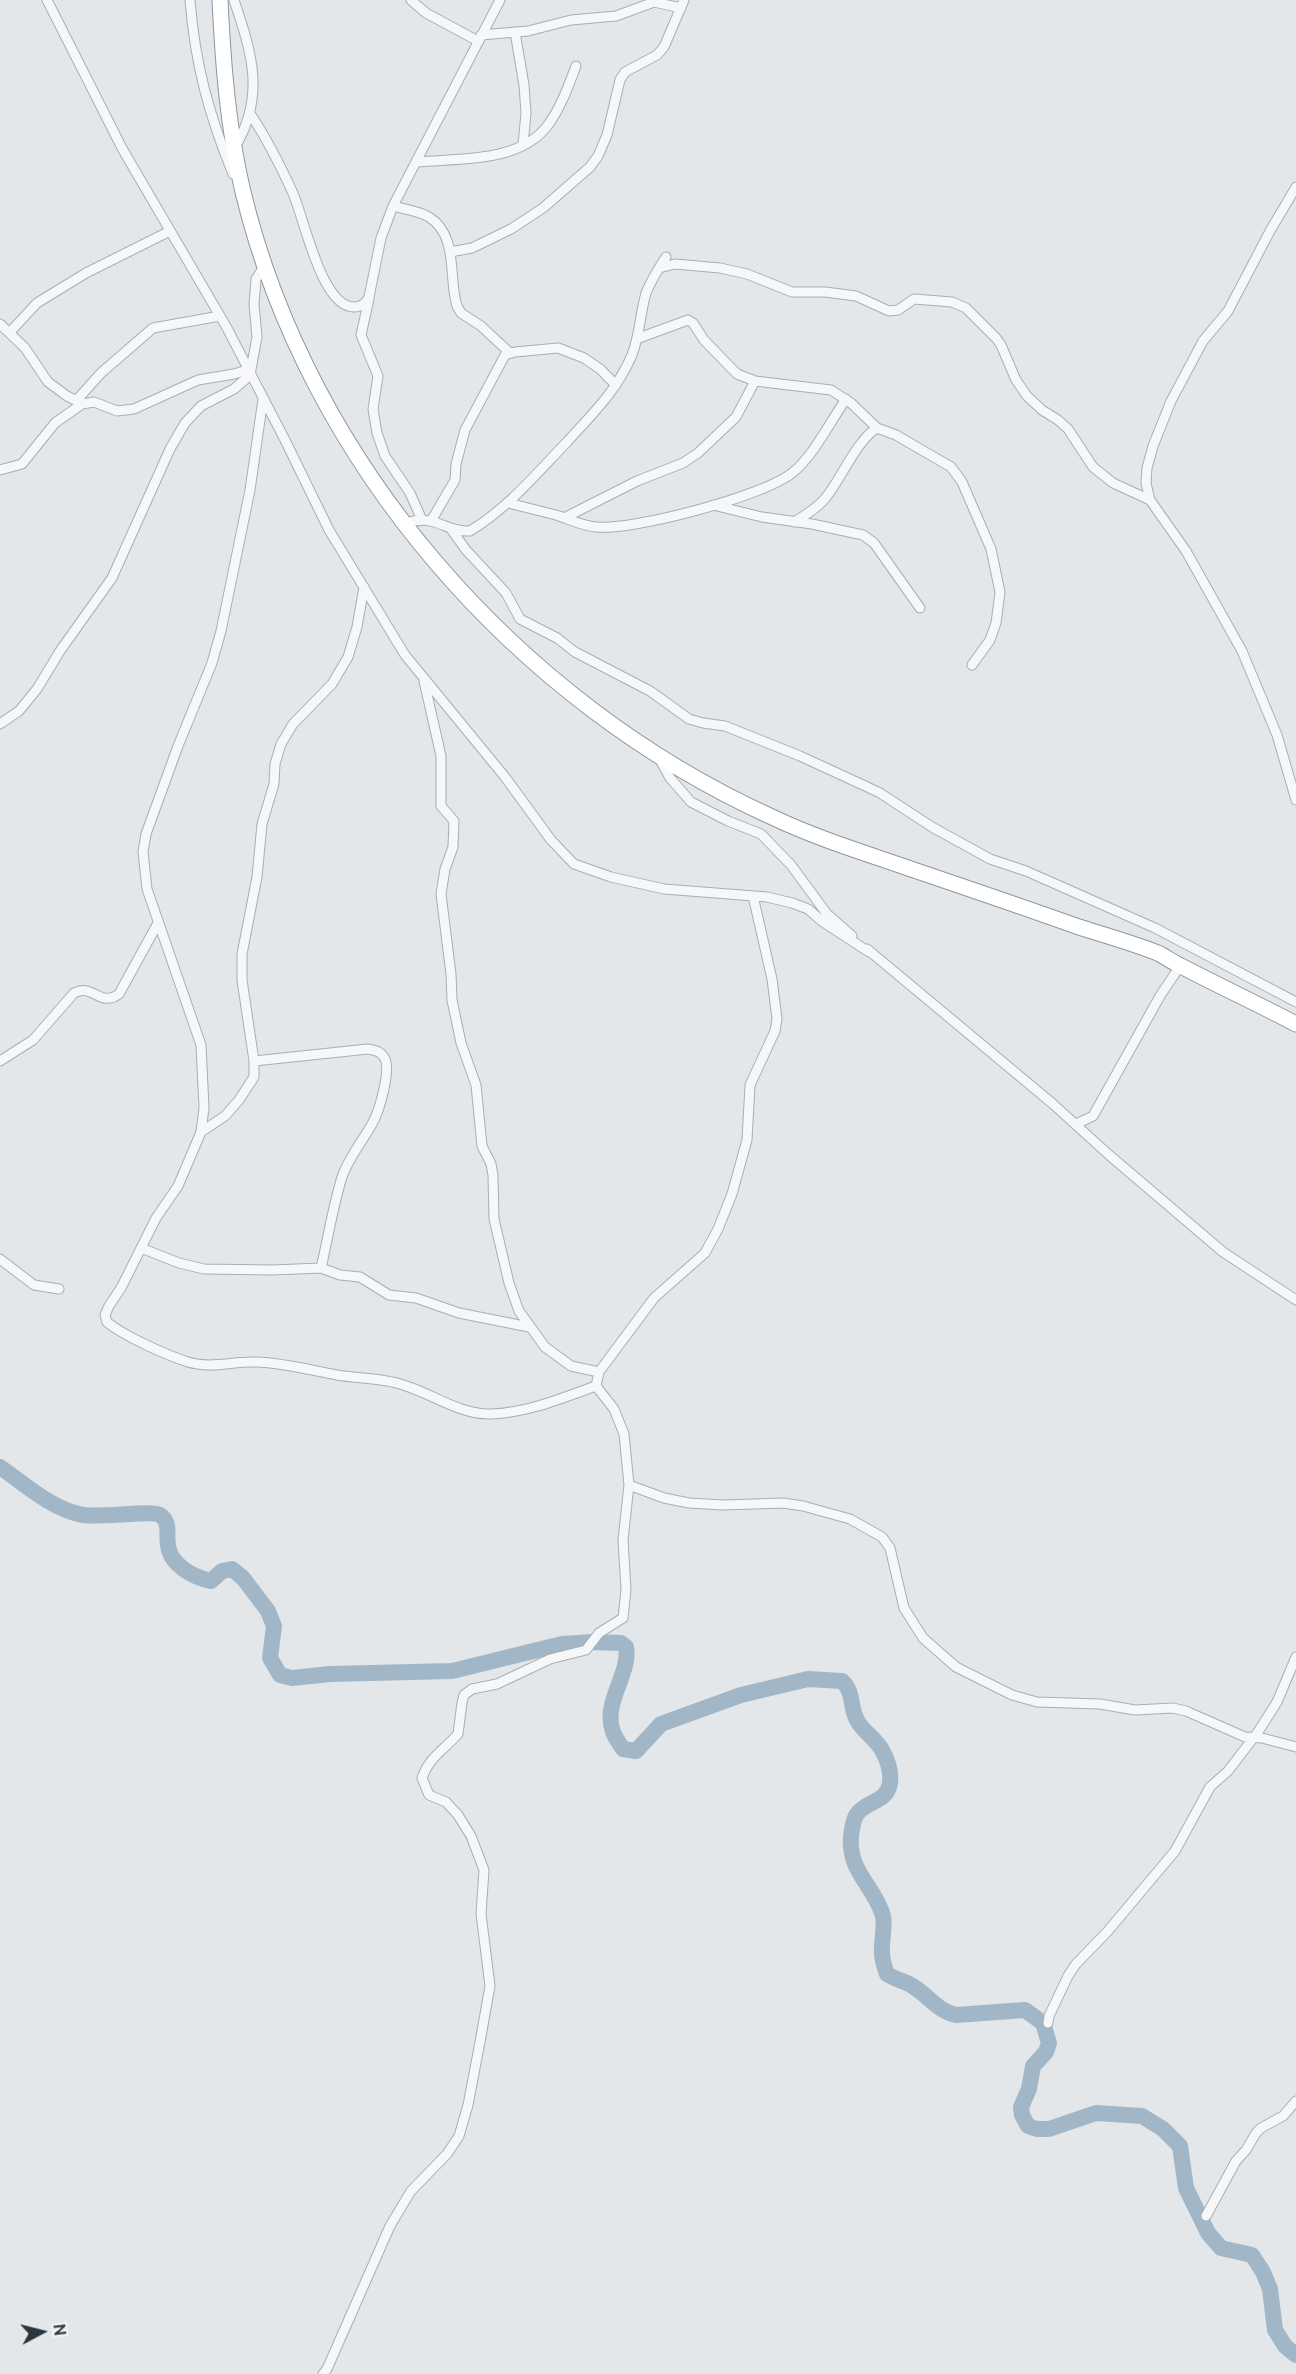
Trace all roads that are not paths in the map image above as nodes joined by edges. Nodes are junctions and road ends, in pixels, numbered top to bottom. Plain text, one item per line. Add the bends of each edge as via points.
1 (47, 0) edge
2 (190, 0) edge
3 (220, 0) edge
4 (234, 0) edge
5 (411, 0) edge
6 (500, 0) edge
7 (683, 4) edge
8 (514, 32) junction
9 (480, 38) junction
10 (576, 66) dead end
11 (250, 115) junction
12 (523, 146) junction
13 (234, 149) junction
14 (417, 162) dead end
15 (1296, 187) edge
16 (244, 194) junction
17 (393, 206) junction
18 (170, 231) junction
19 (450, 252) junction
20 (666, 257) dead end
21 (265, 265) junction
22 (659, 268) junction
23 (369, 297) junction
24 (219, 316) junction
25 (0, 324) edge
26 (10, 332) junction
27 (639, 338) junction
28 (510, 352) junction
29 (248, 373) junction
30 (755, 381) junction
31 (616, 385) junction
32 (263, 399) junction
33 (846, 399) junction
34 (79, 402) junction
35 (877, 428) junction
36 (0, 470) edge
37 (1150, 500) junction
38 (508, 503) junction
39 (712, 505) junction
40 (564, 518) junction
41 (426, 521) junction
42 (794, 522) junction
43 (404, 523) junction
44 (451, 529) junction
45 (363, 587) junction
46 (920, 608) dead end
47 (972, 664) dead end
48 (423, 677) junction
49 (0, 724) edge
50 (657, 754) junction
51 (1296, 800) edge
52 (753, 896) junction
53 (158, 923) junction
54 (869, 952) junction
55 (1180, 966) junction
56 (1296, 1002) edge
57 (1296, 1024) edge
58 (0, 1061) edge
59 (254, 1061) junction
60 (1076, 1124) junction
61 (201, 1132) junction
62 (141, 1248) junction
63 (0, 1259) edge
64 (321, 1268) junction
65 (59, 1289) dead end
66 (1296, 1300) edge
67 (529, 1327) junction
68 (599, 1372) junction
69 (596, 1386) junction
70 (628, 1485) junction
71 (1296, 1657) edge
72 (1253, 1737) junction
73 (1296, 1747) edge
74 (1048, 2023) dead end
75 (1296, 2101) edge
76 (1206, 2216) dead end
77 (322, 2374) edge

1 - 18 street via 123,150
2 - 16 street via 204,93
3 - 13 highway
4 - 11 street via 253,64
5 - 9 street via 426,12
6 - 9 street
7 - 8 street via 654,2 616,16
7 - 19 street via 664,47 625,72 620,80 607,135 590,167 543,208 511,229 472,249
8 - 9 street
8 - 12 street via 524,86
9 - 17 street
10 - 12 street via 554,116
11 - 13 street
11 - 23 street via 293,194 328,286 347,306 361,306
12 - 14 street via 483,156
13 - 16 highway
15 - 37 street via 1228,311 1203,341 1163,418 1147,468
16 - 21 highway
17 - 19 street via 431,218
17 - 23 street via 381,238
18 - 24 street
18 - 26 street via 86,273 37,303
19 - 28 street via 461,313
20 - 22 street
21 - 29 street via 256,279 257,337
21 - 43 highway via 292,333 339,426
22 - 27 street via 646,293
22 - 37 street via 675,264 720,268 792,292 856,296 890,311 919,298 958,303 996,338 1027,396 1068,429 1093,467 1113,483
23 - 41 street via 361,335 378,376 373,409 377,434 385,456
24 - 29 street
24 - 34 street via 153,328 101,373
25 - 26 street
26 - 34 street via 48,382
27 - 30 street via 688,320 732,370
27 - 31 street
28 - 31 street via 558,348 584,358
28 - 41 street via 500,362 469,423 459,448 456,480
29 - 32 street
29 - 34 street via 198,380 134,409 117,411 94,402
29 - 49 street via 234,389 201,406 185,423 112,578 37,689 19,711
30 - 33 street via 831,390
30 - 40 street via 736,417 698,453
31 - 38 street via 600,408
32 - 45 street via 329,530
32 - 53 street via 250,490 221,631 146,834 143,852 147,889
33 - 35 street
33 - 39 street via 791,474 761,490
34 - 36 street via 55,423 22,464
35 - 42 street via 865,439 826,498
35 - 47 street via 951,468 962,482 991,549 1000,592 996,623 990,640
37 - 51 street via 1186,551 1242,651 1277,735
38 - 40 street
38 - 44 street via 470,531
39 - 40 street via 614,528 596,528
39 - 42 street
41 - 43 street
41 - 44 street
42 - 46 street via 869,538
43 - 50 highway via 479,611 535,664 608,722
44 - 56 street via 506,593 520,619 650,691 689,719 725,726 863,785 990,859 1155,928
45 - 48 street
45 - 59 street via 348,657 332,684 293,724 275,764 242,954
48 - 52 street via 573,864 664,889
48 - 67 street via 441,756 441,806 454,821 453,848 441,894 454,1018 477,1085 482,1146 493,1175 494,1219 509,1283
50 - 54 street via 670,778 691,802 761,834 791,865 826,914
50 - 55 highway via 722,794 834,843 1161,955
52 - 54 street via 808,909
52 - 68 street via 777,1019 776,1031 750,1085 747,1140 732,1194 705,1253 654,1298
53 - 58 street via 119,994 104,999 81,989 33,1040
53 - 61 street via 201,1045
54 - 60 street
55 - 57 highway
55 - 60 street via 1093,1116
59 - 61 street via 254,1077 239,1100 225,1116
59 - 64 street via 368,1049 384,1057 387,1066 381,1102 372,1124 342,1176
60 - 66 street via 1223,1252
61 - 62 street via 178,1186
62 - 64 street via 204,1269
62 - 69 street via 109,1306 107,1322 126,1335 189,1362 208,1366 241,1361 284,1363 378,1379 408,1385 470,1412 489,1414 532,1407
63 - 65 street via 34,1285
64 - 67 street via 360,1277 389,1295 416,1298 459,1313
67 - 68 street via 545,1347 571,1366
68 - 69 street
69 - 70 street via 622,1424
70 - 72 street via 689,1503 783,1503 850,1519 882,1537 890,1548 904,1608 922,1638 956,1667 1012,1695 1037,1702 1100,1704 1135,1710 1173,1708 1238,1735
70 - 77 street via 623,1618 599,1633 586,1650 550,1659 464,1695 458,1734 435,1754 422,1778 429,1795 452,1806 483,1862 482,1914 490,1986 459,2136 411,2191 390,2226
71 - 72 street via 1277,1702
72 - 73 street
72 - 74 street via 1228,1772 1206,1793 1175,1851 1076,1964
75 - 76 street via 1283,2116 1256,2133

